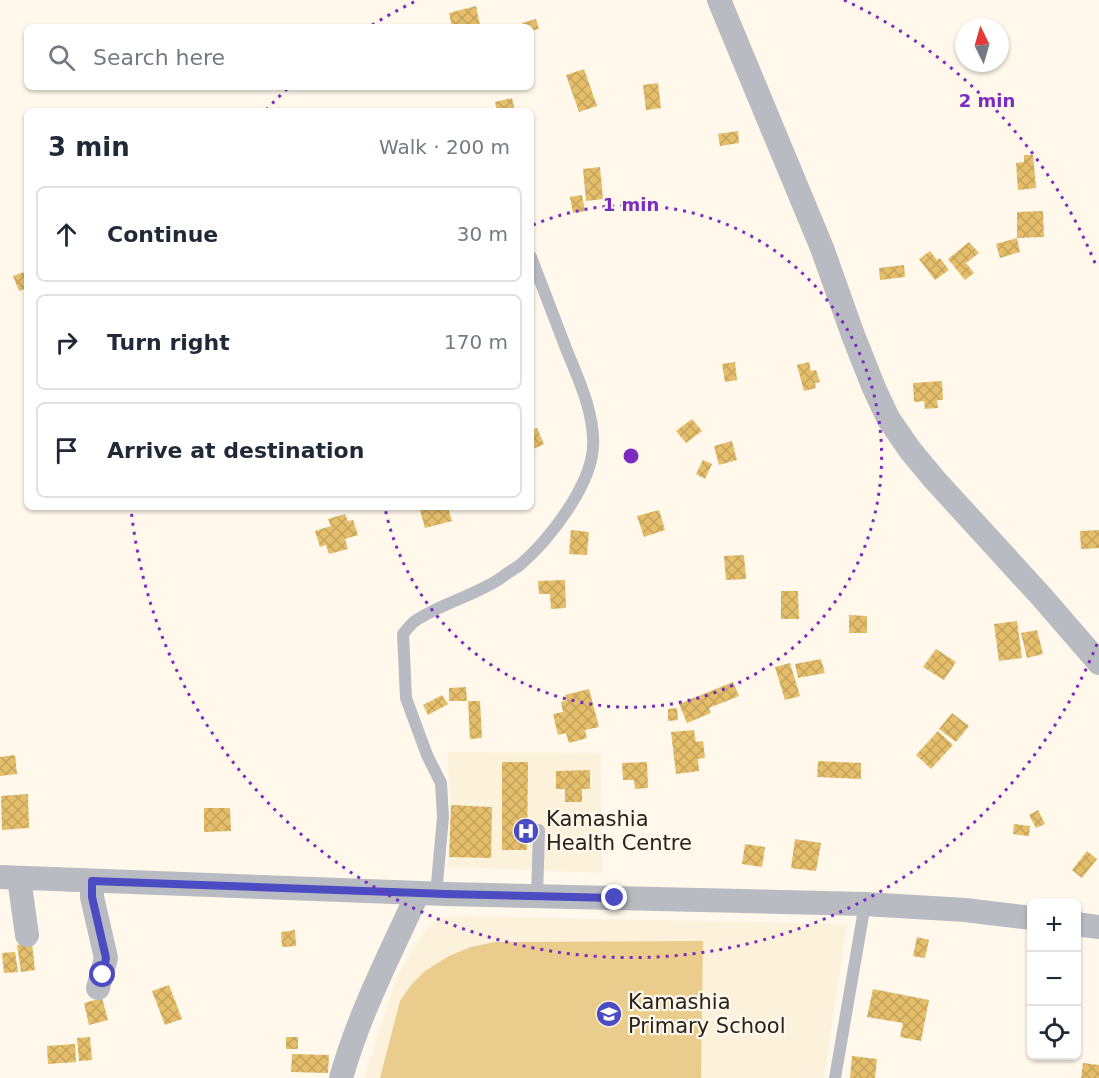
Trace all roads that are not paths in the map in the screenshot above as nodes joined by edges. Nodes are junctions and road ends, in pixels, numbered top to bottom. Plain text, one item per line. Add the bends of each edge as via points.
1 (719, 0) edge
2 (534, 265) edge
3 (1099, 663) edge
4 (539, 830) dead end
5 (9, 878) edge
6 (92, 881) junction
7 (427, 893) junction
8 (537, 896) junction
9 (865, 904) junction
10 (1027, 917) edge
11 (1081, 925) edge
12 (1099, 927) edge
13 (27, 936) dead end
14 (98, 988) dead end
15 (341, 1078) edge
16 (835, 1078) edge

1 - 3 street via 888,418 934,478
2 - 7 lane via 586,404 593,448 587,476 572,503 520,565 487,587 414,622 403,634 406,698 441,783 443,817
4 - 8 lane
5 - 6 street
5 - 13 street
6 - 7 street
6 - 14 street via 106,958
7 - 8 street
7 - 15 street via 373,990
8 - 9 street
9 - 10 street
9 - 16 lane
11 - 12 street

